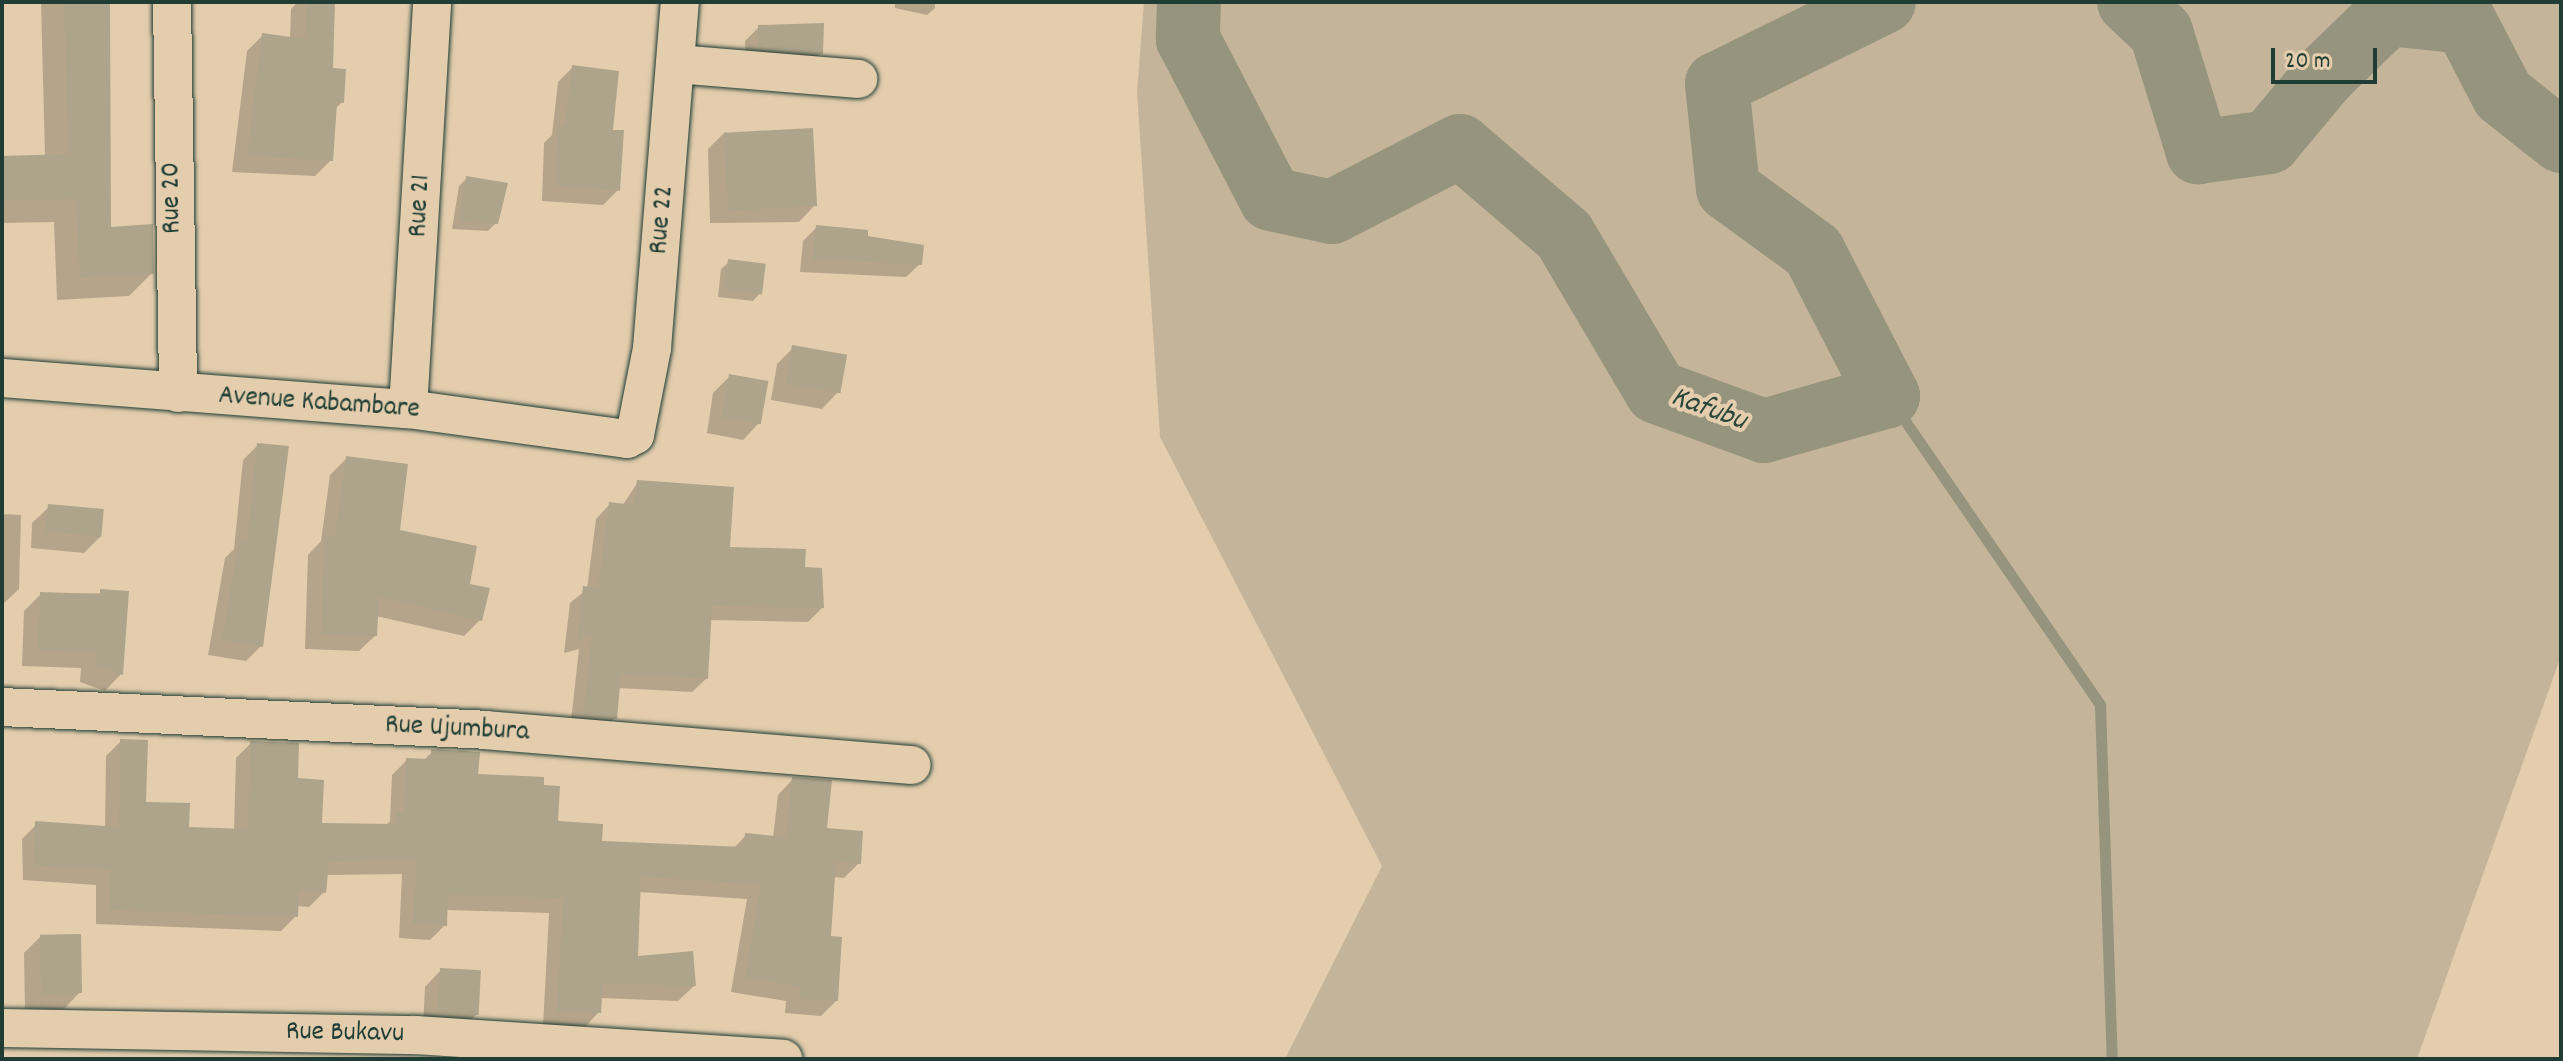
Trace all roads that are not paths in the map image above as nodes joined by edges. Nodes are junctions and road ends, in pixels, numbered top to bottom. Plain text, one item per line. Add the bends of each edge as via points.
1 (172, 2) edge
2 (432, 2) edge
3 (680, 2) edge
4 (677, 64) junction
5 (858, 79) dead end
6 (2, 378) edge
7 (178, 393) junction
8 (408, 409) junction
9 (635, 435) joint
10 (2, 707) edge
11 (912, 765) dead end
12 (2, 1028) edge
13 (783, 1059) edge

1 - 7 street, Rue 20
2 - 8 street, Rue 21
3 - 4 street, Rue 22
4 - 5 street
4 - 9 street, Rue 22 via 652,348
6 - 7 street, Avenue Kabambare
7 - 8 street, Avenue Kabambare
8 - 9 street, Avenue Kabambare via 627,439
10 - 11 street, Rue Ujumbura via 485,730
12 - 13 street, Rue Bukavu via 415,1035

